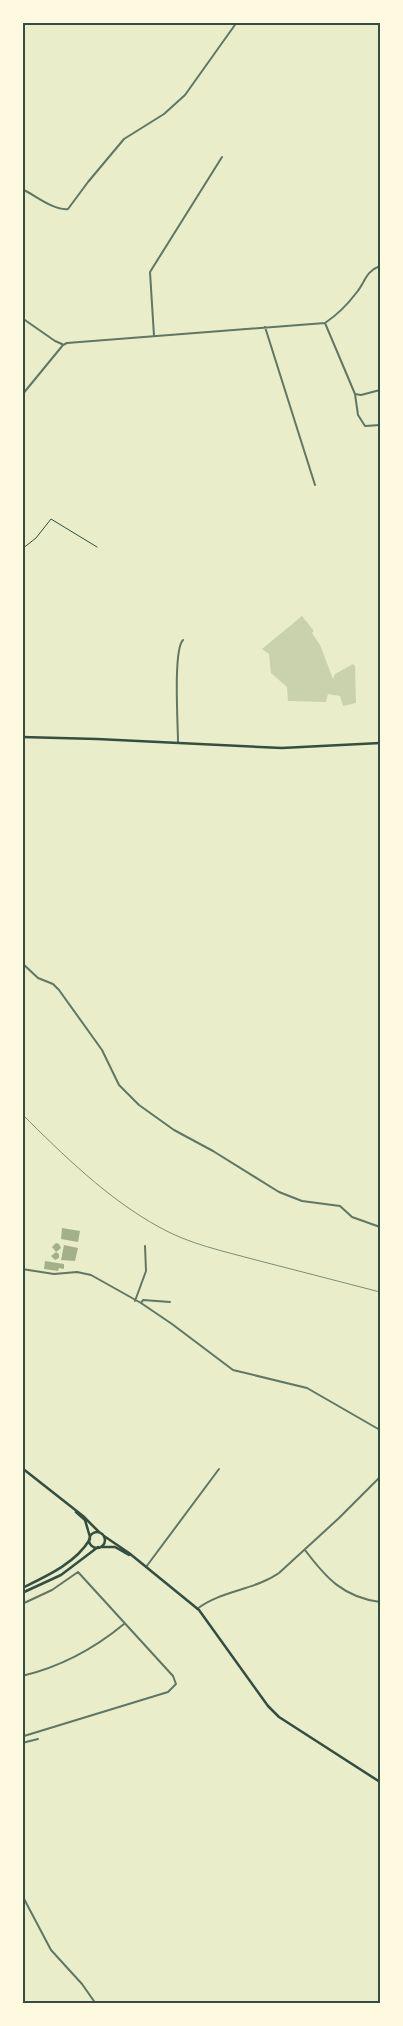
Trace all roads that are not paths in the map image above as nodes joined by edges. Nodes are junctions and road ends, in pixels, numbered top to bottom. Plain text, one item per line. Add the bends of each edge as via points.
1 (237, 22) edge
2 (222, 157) dead end
3 (22, 188) edge
4 (380, 266) edge
5 (22, 318) edge
6 (325, 323) junction
7 (265, 327) junction
8 (154, 336) junction
9 (63, 344) junction
10 (380, 390) edge
11 (355, 394) junction
12 (22, 395) edge
13 (380, 425) edge
14 (315, 484) dead end
15 (182, 640) dead end
16 (22, 737) edge
17 (178, 742) junction
18 (380, 743) edge
19 (22, 963) edge
20 (380, 1227) edge
21 (145, 1246) dead end
22 (22, 1269) edge
23 (135, 1301) junction
24 (170, 1302) dead end
25 (141, 1303) junction
26 (380, 1430) edge
27 (22, 1468) edge
28 (220, 1469) dead end
29 (380, 1477) edge
30 (68, 1504) junction
31 (99, 1532) junction
32 (104, 1536) junction
33 (90, 1538) junction
34 (99, 1547) junction
35 (305, 1550) junction
36 (145, 1566) junction
37 (22, 1588) edge
38 (22, 1593) edge
39 (380, 1602) edge
40 (22, 1604) edge
41 (197, 1609) junction
42 (124, 1623) junction
43 (22, 1676) edge
44 (22, 1730) edge
45 (38, 1739) dead end
46 (22, 1743) edge
47 (380, 1782) edge
48 (22, 1896) edge
49 (96, 2004) edge

1 - 3 street via 184,95 164,114 124,140 68,209 64,210
2 - 8 street via 150,272
4 - 6 street via 369,273 357,292
5 - 9 street
6 - 7 street
6 - 11 street
7 - 8 street
7 - 14 street
8 - 9 street
9 - 12 street
10 - 11 street
11 - 13 street via 358,415 365,426
15 - 17 street via 177,672
16 - 17 main road
17 - 18 main road via 282,748
19 - 20 street via 38,978 59,990 102,1050 119,1085 139,1106 279,1192 302,1201 340,1206 352,1216
21 - 23 street via 146,1270
22 - 23 street via 54,1274 88,1274
23 - 25 street
24 - 25 street via 143,1300
25 - 26 street via 233,1370 307,1388
27 - 30 main road
28 - 36 street
29 - 35 street
30 - 31 main road
30 - 33 main road via 85,1520
31 - 32 main road
31 - 33 main road via 94,1532
32 - 34 main road via 104,1543
32 - 36 main road
33 - 34 main road via 92,1545
33 - 37 main road via 85,1547 67,1562
34 - 36 main road via 119,1548
34 - 38 main road via 61,1575
35 - 39 street via 331,1581 359,1597
35 - 41 street via 272,1577 222,1595
36 - 41 main road
40 - 42 street via 52,1590 78,1572
41 - 47 main road via 279,1717
42 - 43 street via 76,1656
42 - 44 street via 173,1676 176,1684 172,1690 24,1736
45 - 46 street
48 - 49 street via 51,1950

